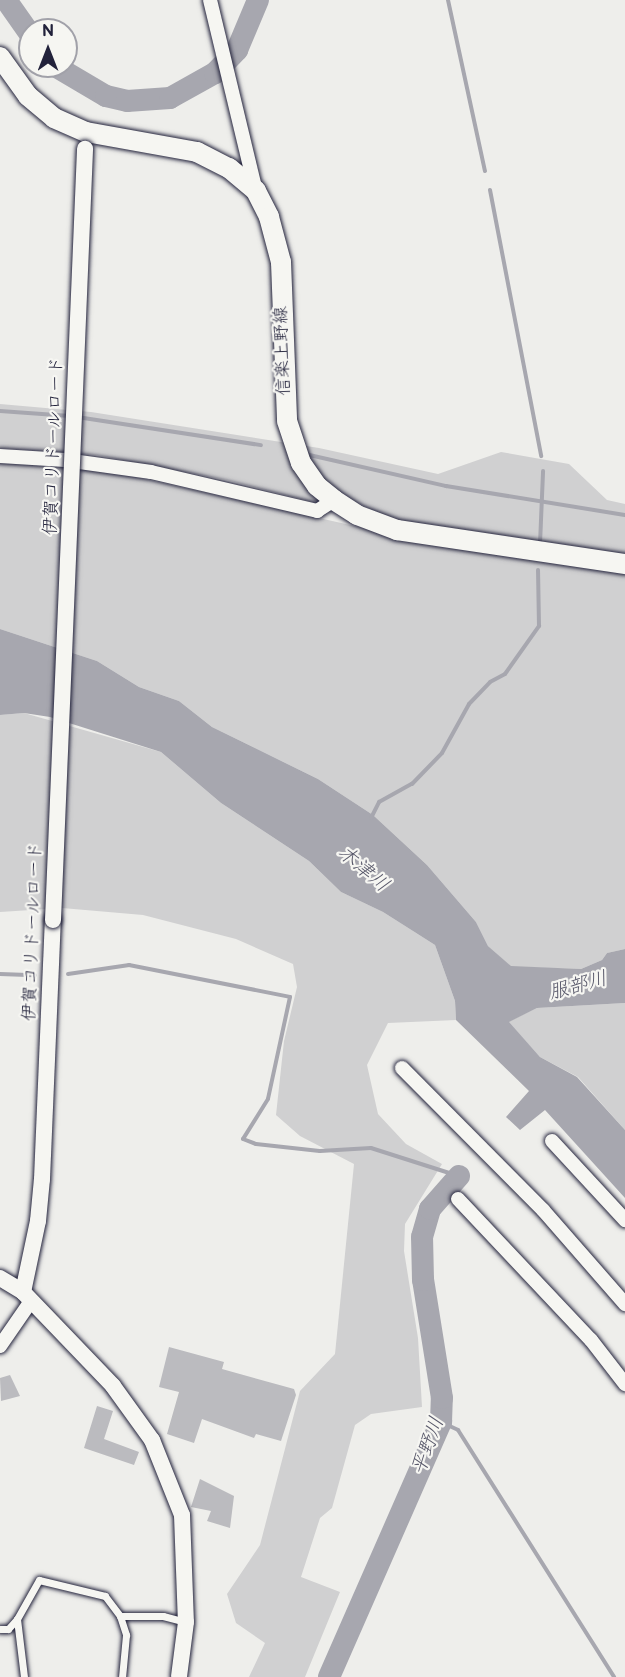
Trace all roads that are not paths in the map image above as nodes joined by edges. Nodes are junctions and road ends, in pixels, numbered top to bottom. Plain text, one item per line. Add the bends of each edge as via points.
1 (210, 0) edge
2 (0, 57) edge
3 (85, 140) junction
4 (256, 191) junction
5 (0, 456) edge
6 (334, 500) junction
7 (625, 564) edge
8 (402, 1068) dead end
9 (552, 1142) dead end
10 (458, 1199) dead end
11 (625, 1220) edge
12 (0, 1278) edge
13 (27, 1297) junction
14 (625, 1304) edge
15 (0, 1346) edge
16 (625, 1384) edge
17 (120, 1616) junction
18 (17, 1619) junction
19 (186, 1622) junction
20 (0, 1629) edge
21 (24, 1677) edge
22 (122, 1677) edge
23 (179, 1677) edge

1 - 4 street
2 - 3 main road, 信楽上野線 via 28,96
3 - 4 main road, 信楽上野線 via 196,152 229,168
3 - 13 street, 伊賀コリドールロード, bridge via 42,1179
4 - 6 main road, 信楽上野線 via 269,217 281,262 287,421 301,463 317,486
5 - 6 street via 151,472 317,512
6 - 7 main road, 信楽上野線 via 357,515 397,530
8 - 14 street via 543,1210
9 - 11 street
10 - 16 street via 591,1340
12 - 13 street
13 - 15 street
13 - 19 street via 113,1386 152,1440 182,1515
17 - 18 lane via 105,1596 39,1580
17 - 19 lane via 164,1616
17 - 22 lane via 126,1635
18 - 20 lane via 8,1629
18 - 21 lane
19 - 23 street

